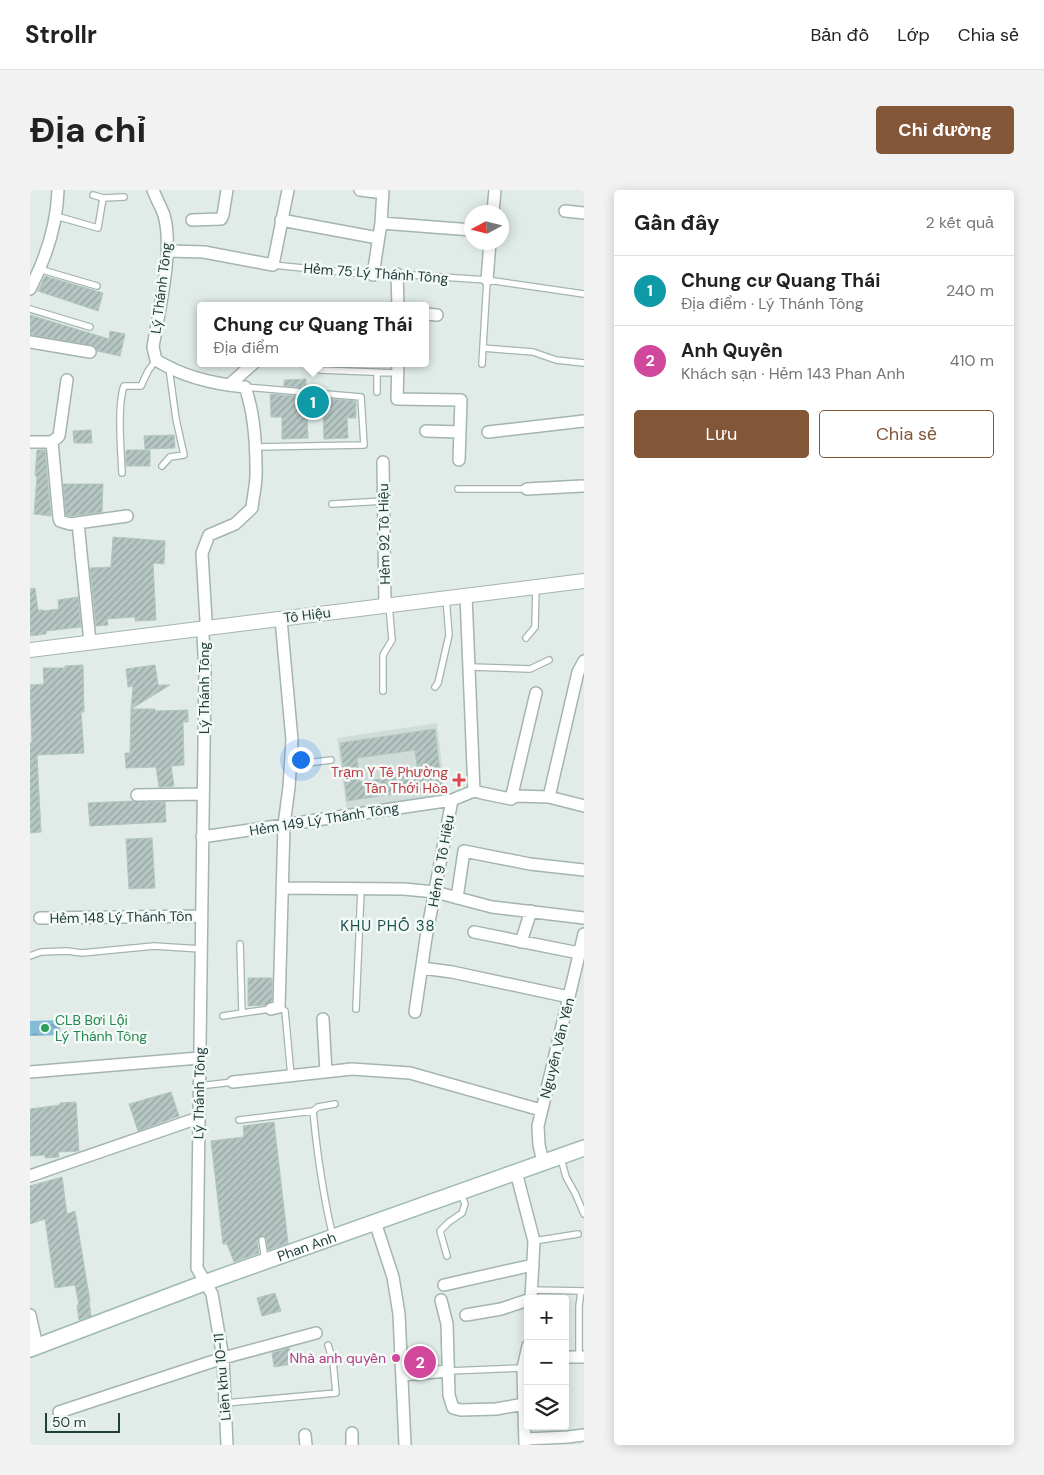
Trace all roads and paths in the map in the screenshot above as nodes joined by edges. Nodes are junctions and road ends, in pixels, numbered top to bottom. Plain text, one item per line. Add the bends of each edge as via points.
1 (58, 190) edge
2 (153, 190) edge
3 (227, 190) edge
4 (288, 190) edge
5 (360, 190) edge
6 (495, 190) edge
7 (380, 191) edge
8 (93, 195) dead end
9 (124, 197) dead end
10 (103, 198) junction
11 (494, 205) edge
12 (565, 211) dead end
13 (584, 213) edge
14 (56, 216) junction
15 (192, 220) dead end
16 (281, 220) junction
17 (381, 223) junction
18 (464, 229) edge
19 (378, 238) junction
20 (489, 250) edge
21 (168, 251) junction
22 (272, 265) junction
23 (39, 269) junction
24 (397, 274) junction
25 (373, 275) junction
26 (487, 280) junction
27 (97, 286) dead end
28 (30, 289) edge
29 (584, 294) edge
30 (398, 302) edge
31 (30, 309) edge
32 (90, 327) dead end
33 (30, 342) edge
34 (483, 348) junction
35 (90, 352) dead end
36 (156, 360) junction
37 (584, 363) edge
38 (482, 364) dead end
39 (250, 367) edge
40 (320, 367) edge
41 (169, 368) junction
42 (397, 368) edge
43 (377, 372) junction
44 (67, 380) dead end
45 (229, 386) junction
46 (245, 387) junction
47 (377, 392) dead end
48 (584, 421) edge
49 (426, 431) dead end
50 (460, 432) junction
51 (488, 432) dead end
52 (30, 442) edge
53 (52, 442) junction
54 (255, 447) junction
55 (460, 460) dead end
56 (383, 462) dead end
57 (162, 466) dead end
58 (122, 473) dead end
59 (583, 486) edge
60 (458, 489) dead end
61 (527, 489) joint
62 (384, 501) junction
63 (332, 504) dead end
64 (128, 516) dead end
65 (78, 523) junction
66 (584, 581) edge
67 (536, 586) junction
68 (466, 595) junction
69 (446, 598) junction
70 (387, 605) junction
71 (280, 618) junction
72 (205, 628) junction
73 (526, 638) dead end
74 (90, 642) junction
75 (30, 650) edge
76 (549, 660) dead end
77 (584, 661) edge
78 (470, 667) junction
79 (435, 687) dead end
80 (383, 691) dead end
81 (536, 693) dead end
82 (331, 760) dead end
83 (290, 765) junction
84 (474, 791) junction
85 (203, 794) junction
86 (137, 795) dead end
87 (549, 797) junction
88 (511, 798) junction
89 (452, 800) junction
90 (584, 806) edge
91 (284, 825) junction
92 (202, 837) junction
93 (584, 870) edge
94 (282, 888) junction
95 (361, 888) junction
96 (435, 892) junction
97 (457, 898) junction
98 (531, 911) junction
99 (201, 916) junction
100 (40, 918) dead end
101 (584, 918) edge
102 (474, 932) dead end
103 (584, 937) edge
104 (521, 942) junction
105 (240, 944) dead end
106 (201, 949) junction
107 (580, 953) junction
108 (30, 956) edge
109 (422, 968) junction
110 (569, 997) junction
111 (356, 1009) dead end
112 (273, 1010) junction
113 (415, 1012) dead end
114 (242, 1013) junction
115 (223, 1016) dead end
116 (323, 1019) dead end
117 (199, 1058) junction
118 (30, 1072) edge
119 (326, 1072) junction
120 (291, 1076) junction
121 (233, 1082) joint
122 (199, 1086) junction
123 (335, 1104) dead end
124 (541, 1110) junction
125 (313, 1111) junction
126 (198, 1118) junction
127 (239, 1120) dead end
128 (584, 1148) edge
129 (561, 1156) junction
130 (543, 1162) junction
131 (516, 1172) junction
132 (30, 1176) edge
133 (460, 1192) junction
134 (584, 1214) edge
135 (375, 1222) junction
136 (578, 1234) dead end
137 (333, 1237) junction
138 (262, 1240) dead end
139 (534, 1241) junction
140 (447, 1256) dead end
141 (266, 1262) junction
142 (533, 1265) junction
143 (204, 1283) junction
144 (444, 1285) dead end
145 (583, 1291) edge
146 (530, 1295) edge
147 (541, 1295) edge
148 (524, 1299) edge
149 (441, 1300) dead end
150 (466, 1314) dead end
151 (30, 1315) edge
152 (316, 1333) dead end
153 (581, 1334) edge
154 (328, 1345) dead end
155 (34, 1348) edge
156 (581, 1356) edge
157 (223, 1358) junction
158 (524, 1364) edge
159 (523, 1368) junction
160 (448, 1371) junction
161 (402, 1375) junction
162 (225, 1403) junction
163 (524, 1404) joint
164 (59, 1412) dead end
165 (584, 1435) edge
166 (525, 1442) edge
167 (227, 1445) edge
168 (405, 1445) edge

1 - 14 street
2 - 21 street, Lý Thánh Tông via 164,215
3 - 15 street via 221,219
4 - 16 street
5 - 7 street
6 - 11 street
7 - 17 street
8 - 10 lane
9 - 10 lane
10 - 14 lane via 98,228
12 - 13 street
14 - 23 street
16 - 19 street
16 - 22 street
17 - 18 street
17 - 19 street
19 - 25 street
20 - 26 street
21 - 22 street, Hẻm 75 Lý Thánh Tông via 204,252
21 - 36 street, Lý Thánh Tông via 153,347
22 - 25 lane, Hẻm 75 Lý Thánh Tông
23 - 27 lane
23 - 28 street
24 - 25 lane, Hẻm 75 Lý Thánh Tông
24 - 26 lane, Hẻm 75 Lý Thánh Tông
24 - 30 street
26 - 29 lane, Hẻm 75 Lý Thánh Tông
26 - 34 lane
31 - 32 lane
33 - 35 street
34 - 37 lane via 533,352 556,360
34 - 38 lane
36 - 41 street
36 - 58 lane via 141,386 124,386 120,414
39 - 45 street
40 - 43 lane via 320,370
41 - 45 street via 192,378
41 - 57 lane via 184,455 170,457
42 - 43 lane
42 - 50 street via 397,399 460,400
43 - 47 lane
44 - 53 street via 59,436
45 - 46 street
46 - 54 street, Lý Thánh Tông via 250,401
46 - 54 lane via 362,396 364,445
48 - 51 street
49 - 50 street
50 - 55 street
52 - 53 street
53 - 65 street via 59,518 70,524
54 - 72 street, Lý Thánh Tông via 252,508 235,524 210,535 202,553
56 - 62 street, Hẻm 92 Tô Hiệu
59 - 61 street
60 - 61 lane
62 - 63 lane
62 - 70 street, Hẻm 92 Tô Hiệu
64 - 65 street
65 - 74 street
66 - 67 street, Tô Hiệu
67 - 68 street, Tô Hiệu
67 - 73 lane via 535,627
68 - 69 street, Tô Hiệu
68 - 78 street
69 - 70 street, Tô Hiệu
69 - 79 lane via 449,635
70 - 71 street, Tô Hiệu
70 - 80 lane via 392,640 383,655
71 - 72 street, Tô Hiệu
71 - 83 street via 292,740
72 - 74 street, Tô Hiệu
72 - 85 street, Lý Thánh Tông
74 - 75 street, Tô Hiệu
76 - 78 lane via 530,668
77 - 87 street via 578,672
78 - 84 street
81 - 88 street
82 - 83 lane
83 - 91 street
84 - 88 street
84 - 89 street, Hẻm 149 Lý Thánh Tông
85 - 86 street
85 - 92 street, Lý Thánh Tông
87 - 88 street
87 - 90 street
89 - 91 street, Hẻm 149 Lý Thánh Tông
89 - 96 street, Hẻm 9 Tô Hiệu
91 - 92 street, Hẻm 149 Lý Thánh Tông
91 - 94 street
92 - 99 street, Lý Thánh Tông
93 - 97 street via 530,864 464,851
94 - 95 street
94 - 112 street
95 - 96 street
95 - 111 lane
96 - 97 street
96 - 109 street, Hẻm 9 Tô Hiệu
97 - 98 street via 492,907
98 - 101 street
98 - 104 street
99 - 100 street, Hẻm 148 Lý Thánh Tôn
99 - 106 street, Lý Thánh Tông
102 - 104 street
103 - 107 street, Nguyễn Văn Yến
104 - 107 street
105 - 114 lane
106 - 108 lane via 154,946 41,952
106 - 117 street, Lý Thánh Tông
107 - 110 street, Nguyễn Văn Yến
109 - 110 street
109 - 113 street, Hẻm 9 Tô Hiệu
110 - 124 street, Nguyễn Văn Yến
112 - 114 lane
112 - 120 lane via 285,1011
114 - 115 lane
116 - 119 street
117 - 118 street
117 - 122 street, Lý Thánh Tông
119 - 120 street
119 - 124 street via 352,1069 410,1073
120 - 121 street
121 - 122 lane
122 - 126 street, Lý Thánh Tông
123 - 125 lane
124 - 130 street, Nguyễn Văn Yến via 538,1136
125 - 127 lane
125 - 137 lane
126 - 132 street
126 - 143 street, Lý Thánh Tông via 197,1268
128 - 129 main road, Phan Anh
129 - 130 main road, Phan Anh
129 - 134 lane via 566,1177
130 - 131 main road, Phan Anh
131 - 133 main road, Phan Anh
131 - 139 street
133 - 135 main road, Phan Anh
133 - 140 lane via 465,1204 462,1213 440,1231
135 - 137 main road, Phan Anh
135 - 161 street via 393,1276 399,1314
136 - 139 lane
137 - 141 main road, Phan Anh
138 - 141 lane
139 - 142 street
141 - 143 main road, Phan Anh
142 - 144 street
142 - 146 street
143 - 155 main road, Phan Anh
143 - 157 street, Liên khu 10-11 via 212,1294
145 - 147 lane
145 - 153 lane via 579,1306
148 - 150 street via 501,1309
149 - 160 street via 447,1324
151 - 155 street
152 - 157 street
153 - 156 lane
154 - 162 lane via 336,1393
157 - 162 street, Liên khu 10-11
157 - 164 street
158 - 159 street
159 - 160 lane
159 - 163 street
160 - 161 street
160 - 163 street via 453,1408 496,1409
161 - 168 street
162 - 167 street, Liên khu 10-11
165 - 166 street

